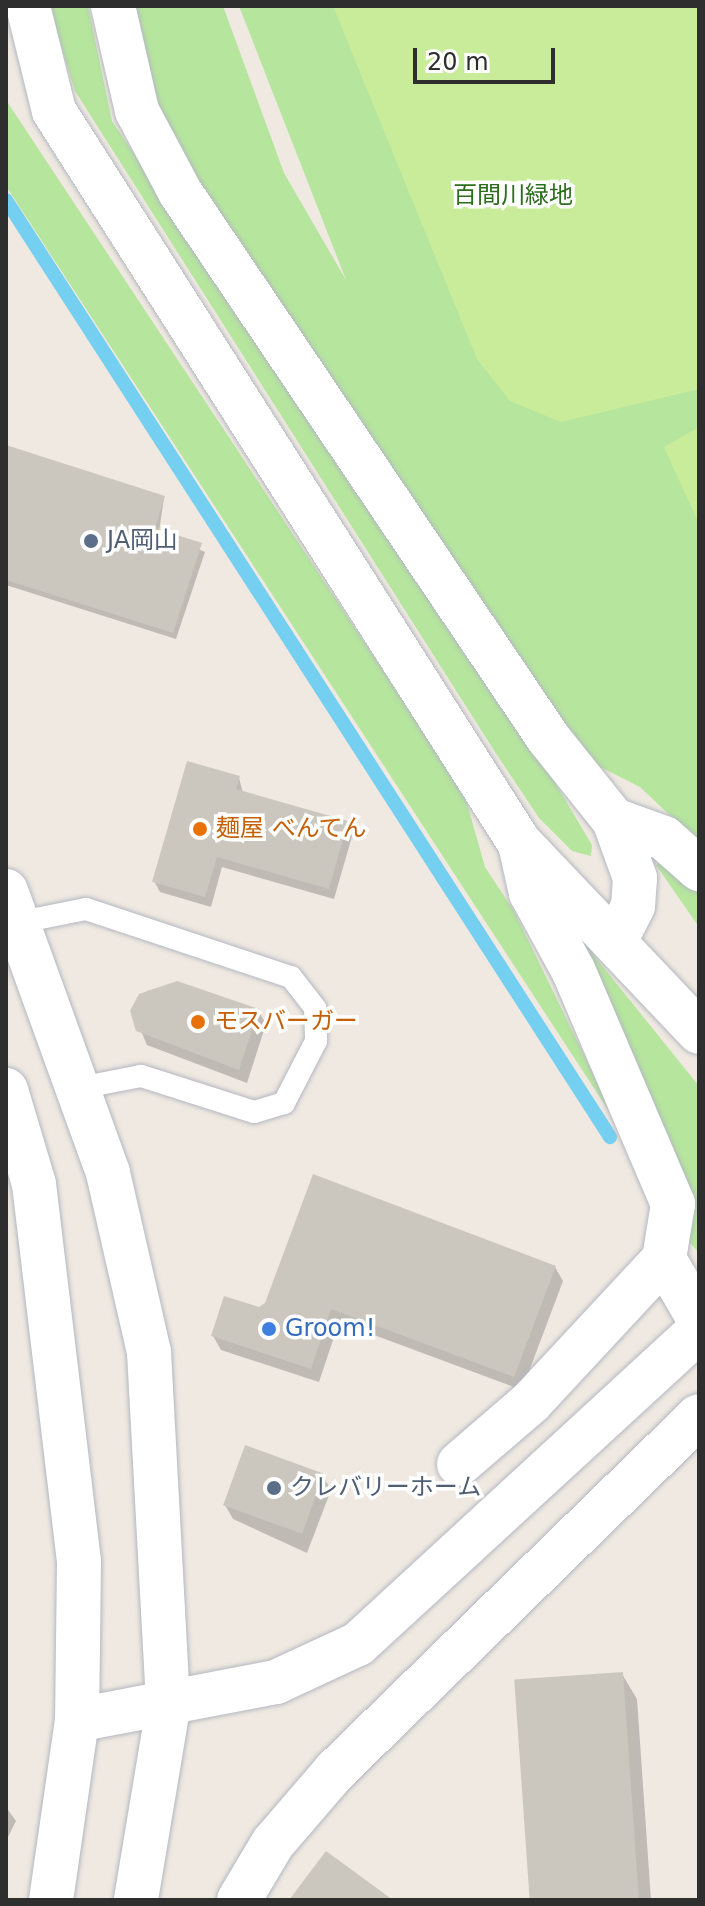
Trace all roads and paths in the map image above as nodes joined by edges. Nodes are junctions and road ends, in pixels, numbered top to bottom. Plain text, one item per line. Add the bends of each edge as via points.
1 (28, 6) edge
2 (113, 6) edge
3 (614, 820) junction
4 (519, 842) junction
5 (699, 869) edge
6 (13, 906) edge
7 (616, 939) junction
8 (699, 1032) edge
9 (79, 1088) junction
10 (6, 1090) edge
11 (664, 1259) junction
12 (699, 1319) edge
13 (699, 1330) edge
14 (699, 1416) edge
15 (459, 1464) dead end
16 (168, 1708) junction
17 (77, 1720) junction
18 (51, 1900) edge
19 (136, 1900) edge
20 (239, 1900) edge

1 - 4 street via 54,111
2 - 3 street via 137,111 180,192 549,739
3 - 5 street via 664,838
3 - 7 street via 635,878 633,906
4 - 7 street
4 - 11 street via 531,893 573,970 673,1204
6 - 9 street
6 - 9 lane via 86,909 291,977 315,1008 316,1041 284,1103 254,1112 141,1076
7 - 8 street
9 - 16 street via 108,1173 149,1352
10 - 17 street via 34,1184 79,1561
11 - 12 street
11 - 15 street via 531,1402
13 - 16 street via 358,1644 276,1682
14 - 20 street via 335,1771 273,1843
16 - 17 street
16 - 19 street
17 - 18 street

